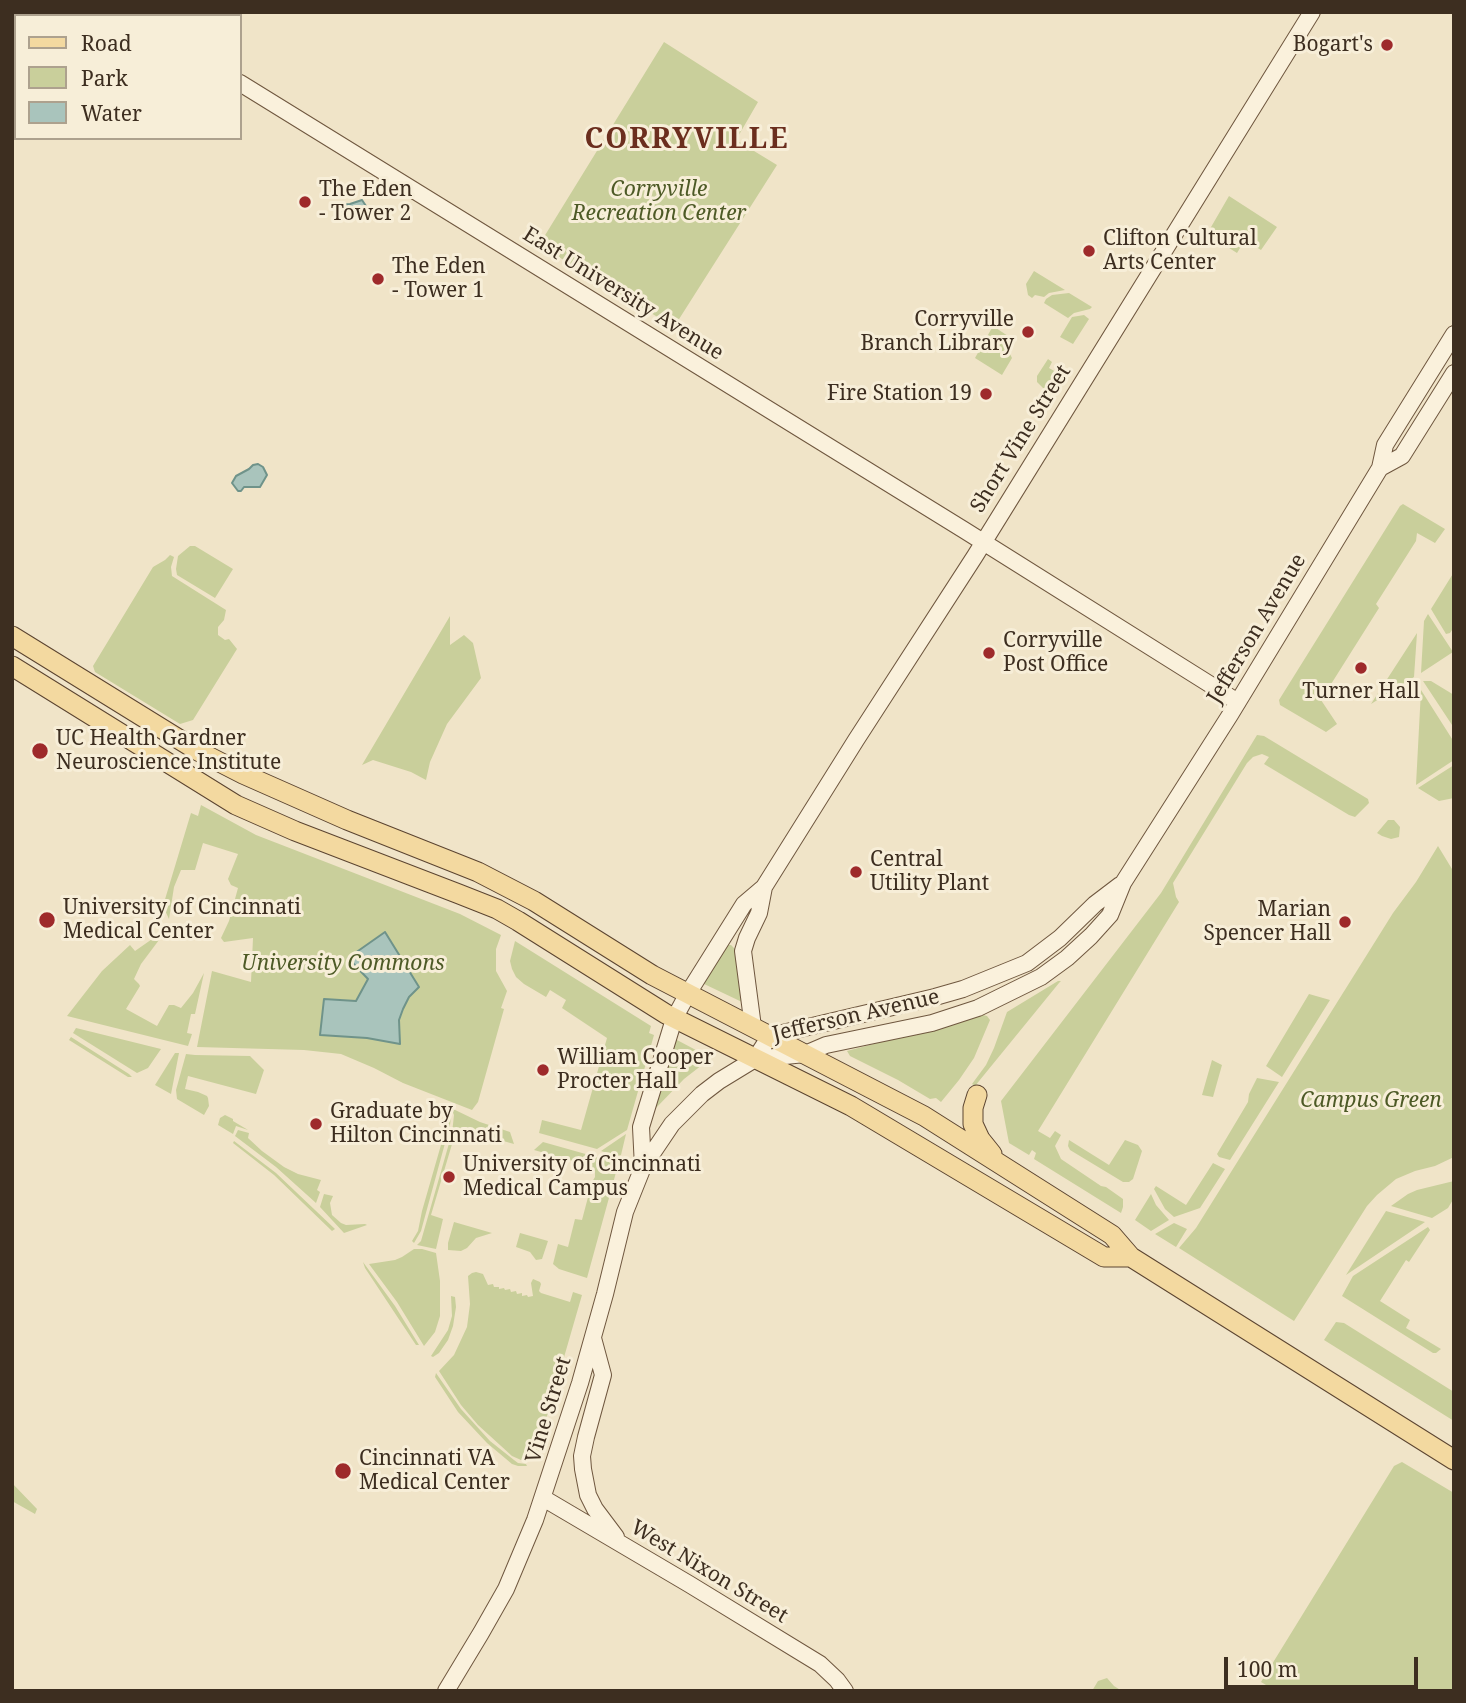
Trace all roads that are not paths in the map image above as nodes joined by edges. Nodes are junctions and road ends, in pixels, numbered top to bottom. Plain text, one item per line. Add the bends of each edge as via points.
1 (1311, 12) edge
2 (242, 84) edge
3 (1454, 334) edge
4 (1454, 373) edge
5 (1380, 468) junction
6 (983, 542) junction
7 (12, 636) edge
8 (12, 666) edge
9 (1238, 702) junction
10 (1123, 883) junction
11 (764, 887) junction
12 (687, 995) junction
13 (674, 1019) junction
14 (762, 1031) junction
15 (805, 1054) junction
16 (755, 1059) junction
17 (977, 1095) dead end
18 (643, 1167) junction
19 (1014, 1173) junction
20 (1131, 1257) junction
21 (593, 1337) junction
22 (1454, 1460) edge
23 (543, 1498) junction
24 (620, 1542) junction
25 (446, 1691) edge
26 (845, 1691) edge

1 - 6 street, Short Vine Street
2 - 6 street, East University Avenue
3 - 5 street, Jefferson Avenue via 1385,445
4 - 5 street, Jefferson Avenue via 1402,456
5 - 9 street, Jefferson Avenue
6 - 9 street, East University Avenue
6 - 11 street, Short Vine Street
7 - 12 main road via 198,751 347,820 478,872
8 - 13 main road via 236,805 496,909
9 - 10 street, Jefferson Avenue
10 - 14 street, Jefferson Avenue via 1043,952 1009,971 935,997
10 - 15 street, Jefferson Avenue via 1110,915 1041,977 978,1008
11 - 12 street, Short Vine Street via 744,904
11 - 14 street, Short Vine Street via 760,913 743,951
12 - 13 street, Short Vine Street
12 - 14 main road
13 - 16 main road
13 - 18 street, Vine Street via 641,1127
14 - 15 main road
14 - 16 street, Jefferson Avenue
15 - 16 street, Jefferson Avenue
15 - 19 main road via 935,1123
16 - 18 street, Vine Street via 688,1106
16 - 20 main road via 880,1122 1104,1257
17 - 19 main road via 973,1108 976,1132
18 - 21 street, Vine Street via 625,1212
19 - 20 main road via 1112,1235
20 - 22 main road
21 - 23 street, Vine Street
21 - 24 street via 603,1375 582,1456 584,1483
23 - 24 street, West Nixon Street
23 - 25 street, Vine Street via 506,1588
24 - 26 street, West Nixon Street via 820,1664

